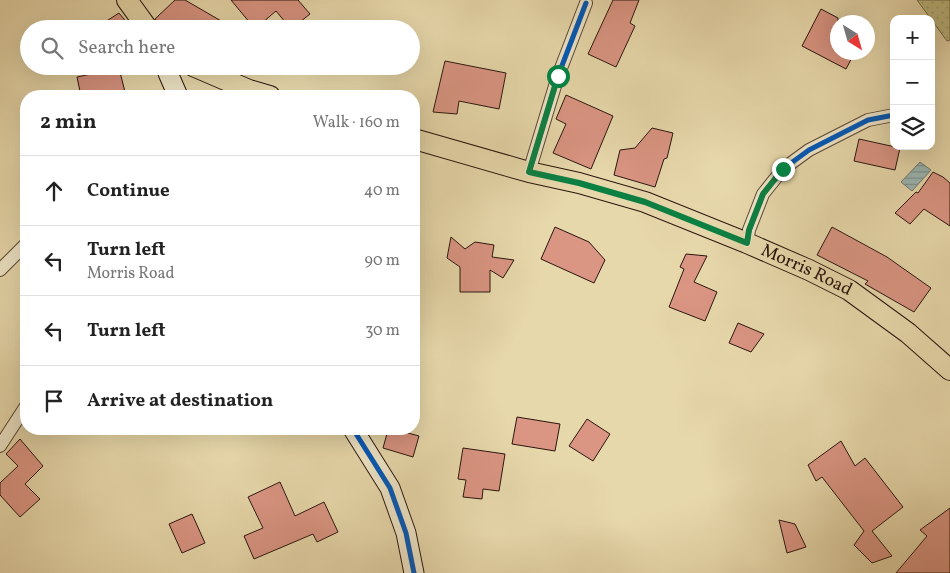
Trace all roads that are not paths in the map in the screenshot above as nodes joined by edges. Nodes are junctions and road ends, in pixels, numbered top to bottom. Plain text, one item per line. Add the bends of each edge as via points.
1 (127, 0) edge
2 (586, 3) dead end
3 (141, 20) edge
4 (169, 75) edge
5 (214, 75) edge
6 (175, 90) edge
7 (249, 90) edge
8 (890, 116) edge
9 (420, 141) edge
10 (529, 172) junction
11 (747, 243) junction
12 (20, 250) edge
13 (0, 270) edge
14 (950, 370) edge
15 (20, 415) edge
16 (357, 435) edge
17 (0, 446) edge
18 (414, 573) edge

1 - 3 main road
2 - 10 street via 558,76
4 - 6 street
5 - 7 main road
8 - 11 street via 868,120 809,150 783,169 763,194
9 - 10 main road, Morris Road
10 - 11 main road, Morris Road via 645,202
11 - 14 main road, Morris Road via 849,290 908,333
12 - 13 street
15 - 17 street
16 - 18 street via 390,488 406,534

